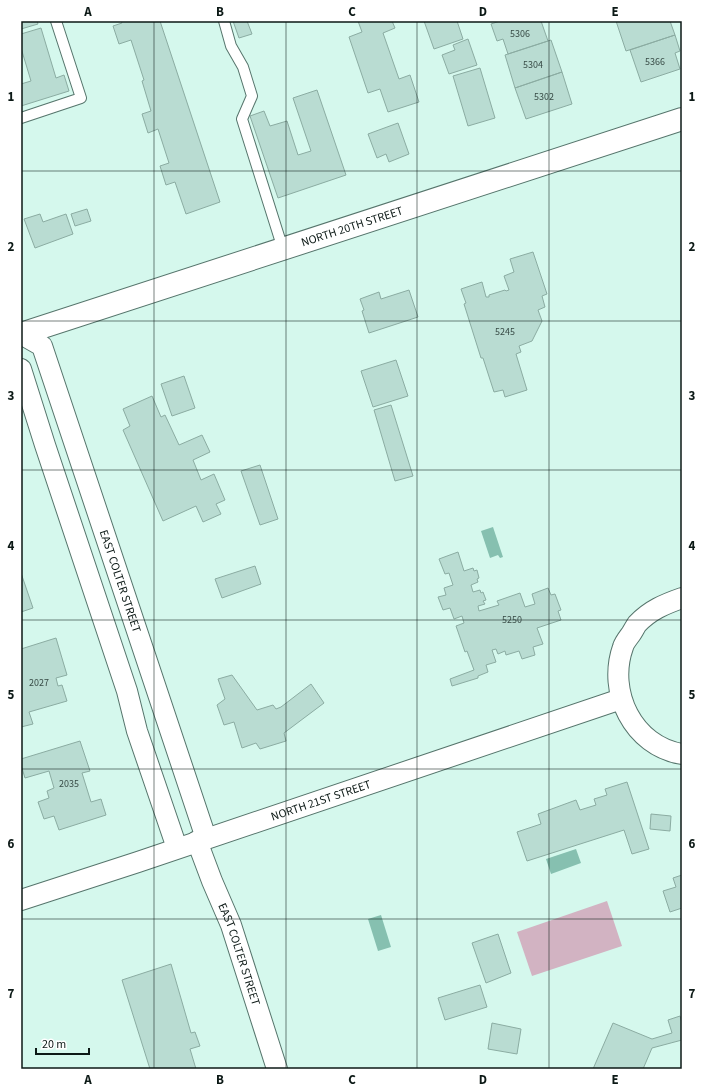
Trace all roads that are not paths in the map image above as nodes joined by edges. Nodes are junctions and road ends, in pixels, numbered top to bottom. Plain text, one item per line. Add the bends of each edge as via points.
1 (56, 21) edge
2 (224, 21) edge
3 (21, 118) edge
4 (682, 119) edge
5 (282, 249) junction
6 (21, 334) edge
7 (21, 369) edge
8 (682, 598) edge
9 (621, 699) junction
10 (682, 754) edge
11 (202, 840) junction
12 (178, 848) junction
13 (21, 900) edge
14 (277, 1069) edge

1 - 3 lane via 81,98
2 - 5 lane via 231,46 243,67 252,96 242,119
4 - 5 street, NORTH 20TH STREET
5 - 6 street, NORTH 20TH STREET
6 - 11 street, EAST COLTER STREET via 42,346
7 - 12 street
8 - 9 street via 657,607 637,624 623,646 618,672
9 - 10 street via 632,722 650,740 672,752
9 - 11 street, NORTH 21ST STREET
11 - 12 street, NORTH 21ST STREET
11 - 14 street, EAST COLTER STREET via 212,882 231,924
12 - 13 street, NORTH 21ST STREET

